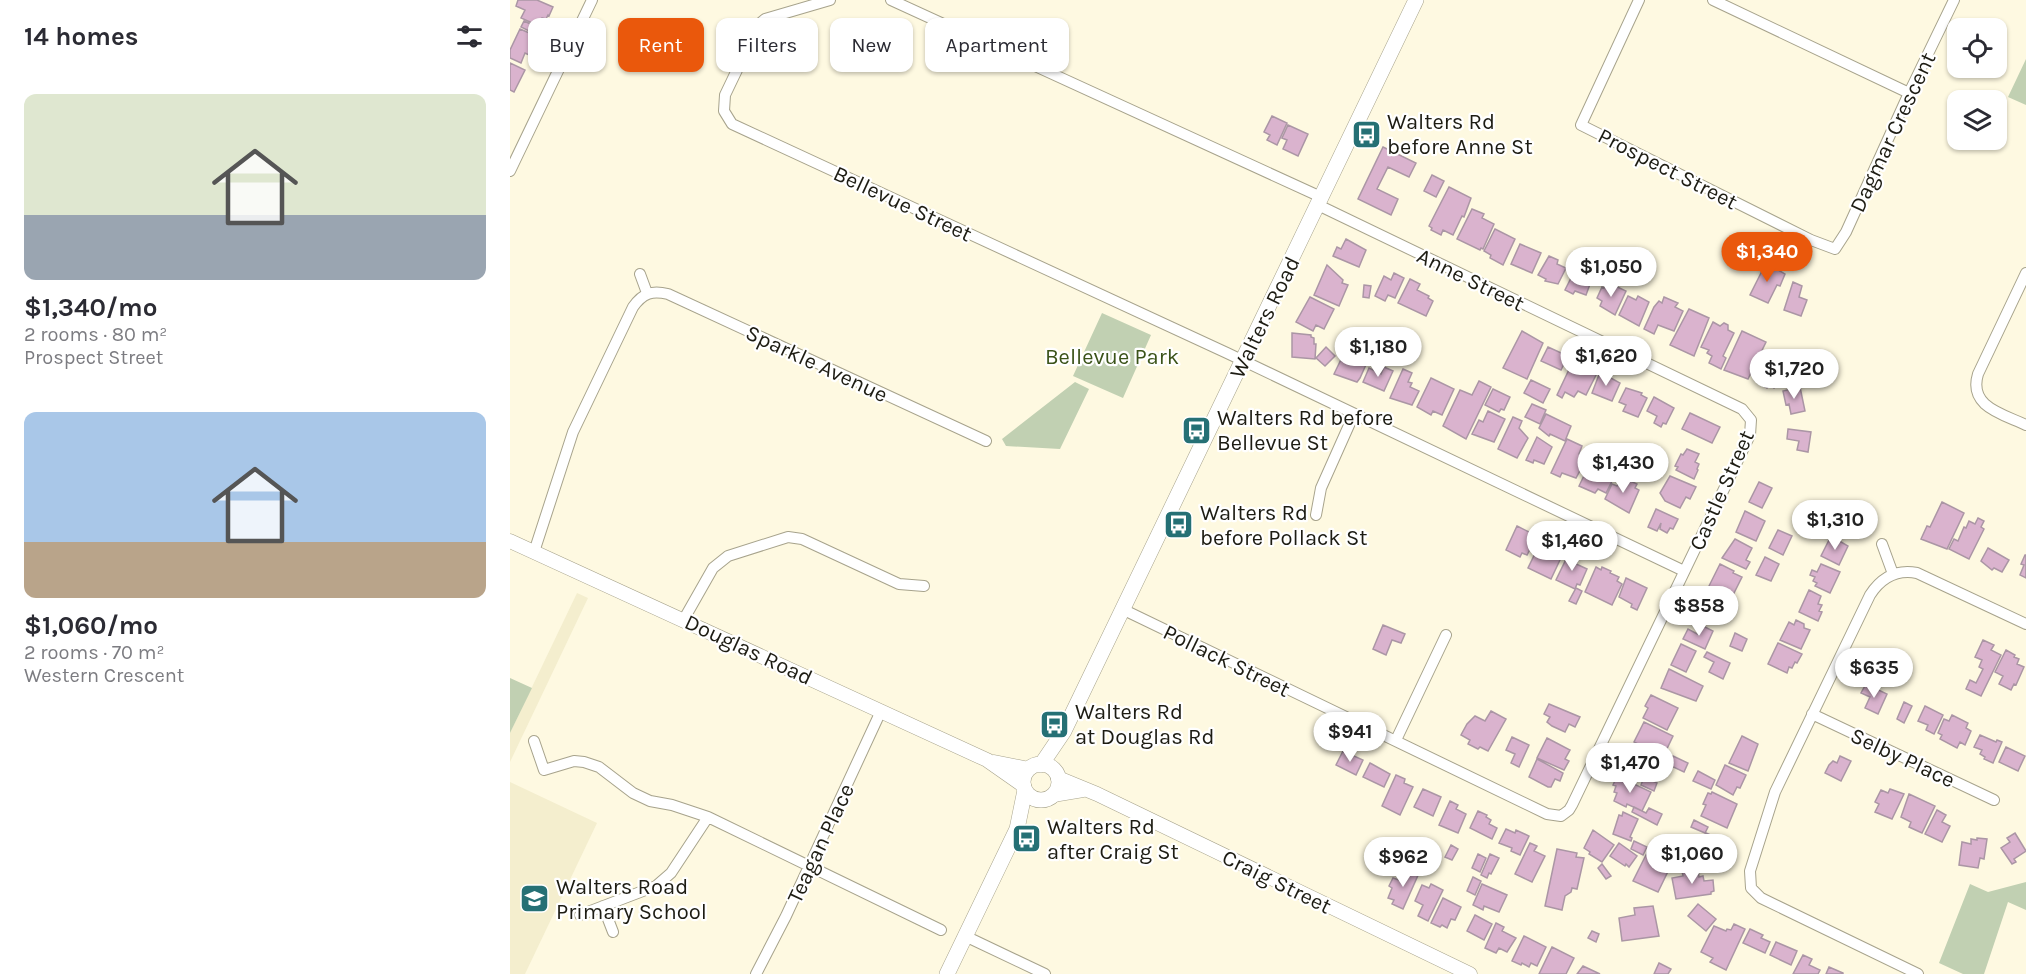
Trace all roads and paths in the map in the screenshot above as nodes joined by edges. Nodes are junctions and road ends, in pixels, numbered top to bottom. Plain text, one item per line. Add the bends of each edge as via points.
1 (592, 0) edge
2 (830, 0) edge
3 (891, 0) edge
4 (1416, 0) edge
5 (1639, 0) edge
6 (1713, 0) edge
7 (1954, 0) edge
8 (1909, 93) junction
9 (510, 171) edge
10 (1319, 201) junction
11 (1846, 232) joint
12 (2026, 273) edge
13 (640, 274) dead end
14 (647, 293) junction
15 (1243, 360) junction
16 (1354, 414) junction
17 (1751, 420) joint
18 (2026, 425) edge
19 (986, 441) dead end
20 (1316, 515) dead end
21 (510, 541) edge
22 (1882, 544) dead end
23 (534, 552) junction
24 (1683, 571) junction
25 (1893, 574) junction
26 (924, 586) dead end
27 (1122, 609) junction
28 (684, 620) junction
29 (2026, 624) edge
30 (1446, 635) dead end
31 (882, 711) junction
32 (1812, 714) junction
33 (1064, 731) junction
34 (1396, 740) junction
35 (534, 741) dead end
36 (987, 760) junction
37 (1035, 767) junction
38 (1057, 776) junction
39 (1024, 788) junction
40 (1083, 790) junction
41 (1049, 797) junction
42 (1994, 801) dead end
43 (1561, 816) joint
44 (708, 817) junction
45 (1017, 829) junction
46 (809, 866) junction
47 (603, 906) junction
48 (580, 915) dead end
49 (941, 930) dead end
50 (613, 932) dead end
51 (966, 936) junction
52 (756, 974) edge
53 (947, 974) edge
54 (1045, 974) edge
55 (1470, 974) edge
56 (1918, 974) edge

1 - 9 street
2 - 15 street, Bellevue Street via 759,24 725,95 724,111 732,124
3 - 10 street
4 - 10 main road, Walters Road
5 - 11 street, Prospect Street via 1581,125 1811,240 1835,249
6 - 8 street
7 - 8 street, Dagmar Crescent
8 - 11 street, Dagmar Crescent
10 - 15 main road, Walters Road
10 - 17 street, Anne Street via 1742,409
12 - 18 street via 1975,385 1985,405
13 - 14 street
14 - 19 street, Sparkle Avenue via 669,294
14 - 23 street via 633,307 573,432
15 - 16 street, Bellevue Street
15 - 27 main road, Walters Road
16 - 20 street via 1321,488
16 - 24 street, Bellevue Street
17 - 24 street, Castle Street via 1750,435
21 - 23 street, Douglas Road
22 - 25 street
23 - 28 street, Douglas Road
24 - 43 street, Castle Street via 1572,806
25 - 29 street via 1924,575
25 - 32 street via 1870,595
26 - 28 street via 899,584 802,539 788,537 728,555 712,568
27 - 33 main road, Walters Road
27 - 34 street, Pollack Street
28 - 31 street, Douglas Road
30 - 34 street
31 - 36 street, Douglas Road
31 - 46 street, Teagan Place
32 - 42 street, Selby Place
32 - 56 street via 1775,792 1750,871 1750,888 1761,898
33 - 37 main road, Walters Road
33 - 38 main road, Walters Road
34 - 43 street, Pollack Street via 1547,814
35 - 44 street via 544,770 584,762 599,767 633,794
36 - 37 street, Douglas Road
36 - 39 street, Douglas Road
37 - 38 main road via 1047,766
37 - 39 main road via 1025,774
38 - 40 street, Craig Street
38 - 41 main road via 1058,787
39 - 41 main road via 1033,798
39 - 45 main road
40 - 41 street
40 - 55 street, Craig Street
41 - 45 main road
44 - 46 street
44 - 47 street via 671,873 656,886
45 - 51 main road
46 - 49 street
46 - 52 street, Teagan Place
47 - 48 street
47 - 50 street
51 - 53 main road
51 - 54 street

